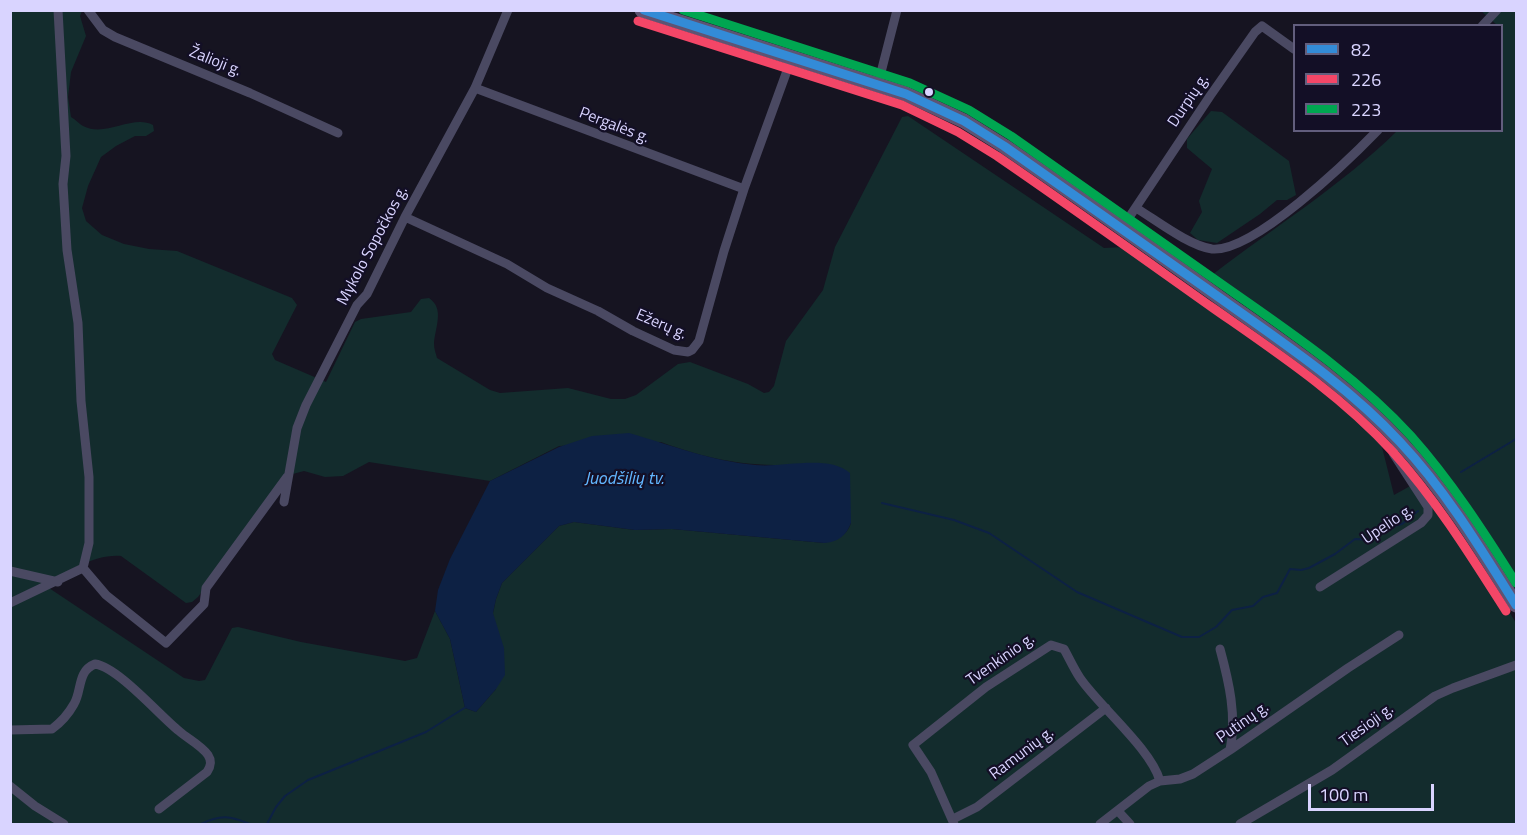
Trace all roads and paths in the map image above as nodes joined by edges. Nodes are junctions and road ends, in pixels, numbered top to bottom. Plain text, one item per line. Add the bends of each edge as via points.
1 (58, 10) edge
2 (88, 10) edge
3 (508, 10) edge
4 (642, 10) edge
5 (897, 10) edge
6 (1497, 10) edge
7 (1484, 24) edge
8 (1293, 48) edge
9 (792, 57) junction
10 (878, 84) junction
11 (475, 88) junction
12 (1376, 132) edge
13 (338, 133) dead end
14 (744, 189) junction
15 (1136, 208) junction
16 (405, 217) junction
17 (1122, 228) junction
18 (1399, 441) junction
19 (288, 475) junction
20 (284, 502) dead end
21 (83, 568) junction
22 (10, 571) edge
23 (58, 582) junction
24 (1320, 587) dead end
25 (10, 603) edge
26 (1516, 606) edge
27 (1399, 635) dead end
28 (1220, 649) dead end
29 (1516, 665) edge
30 (1106, 708) junction
31 (10, 730) edge
32 (1230, 750) junction
33 (1160, 781) junction
34 (10, 786) edge
35 (159, 809) dead end
36 (1118, 811) junction
37 (954, 822) edge
38 (64, 825) edge
39 (1100, 825) edge
40 (1130, 825) edge
41 (1240, 825) edge

1 - 21 street via 66,156 66,250 78,323 89,477 89,543
2 - 13 street, Žalioji g. via 103,30 115,37
3 - 11 street, Mykolo Sopočkos g.
4 - 9 main road
5 - 10 street
6 - 7 street
8 - 15 street, Durpių g. via 1262,26 1255,32
9 - 10 main road
9 - 14 street, Ežerų g.
10 - 17 main road via 964,121
11 - 14 street, Pergalės g.
11 - 16 street, Mykolo Sopočkos g.
12 - 15 street via 1334,175 1234,246 1202,246
14 - 16 street, Ežerų g. via 702,333 688,352 674,350 633,331 507,264
15 - 17 street, Durpių g.
16 - 19 street, Mykolo Sopočkos g. via 306,405
17 - 18 main road via 1270,333
18 - 24 street, Upelio g. via 1393,453 1428,507 1428,515
18 - 26 main road via 1455,510
19 - 20 street, Mykolo Sopočkos g.
19 - 21 street via 206,588 204,604 166,643 106,595
21 - 23 street
22 - 23 street
23 - 25 street
27 - 32 street, Putinų g.
28 - 32 street via 1233,718
29 - 41 street, Tiesioji g. via 1435,696 1332,770
30 - 33 street, Tvenkinio g. via 1147,758
30 - 37 street, Ramunių g.
30 - 37 street, Tvenkinio g. via 1080,678 1064,649 1051,645 986,687 913,745 931,772
31 - 35 street via 52,729 74,704 87,669 95,664 106,667 210,758 207,772
32 - 33 street, Putinų g. via 1193,774
33 - 36 street, Putinų g.
34 - 38 street
36 - 39 street, Putinų g.
36 - 40 street

